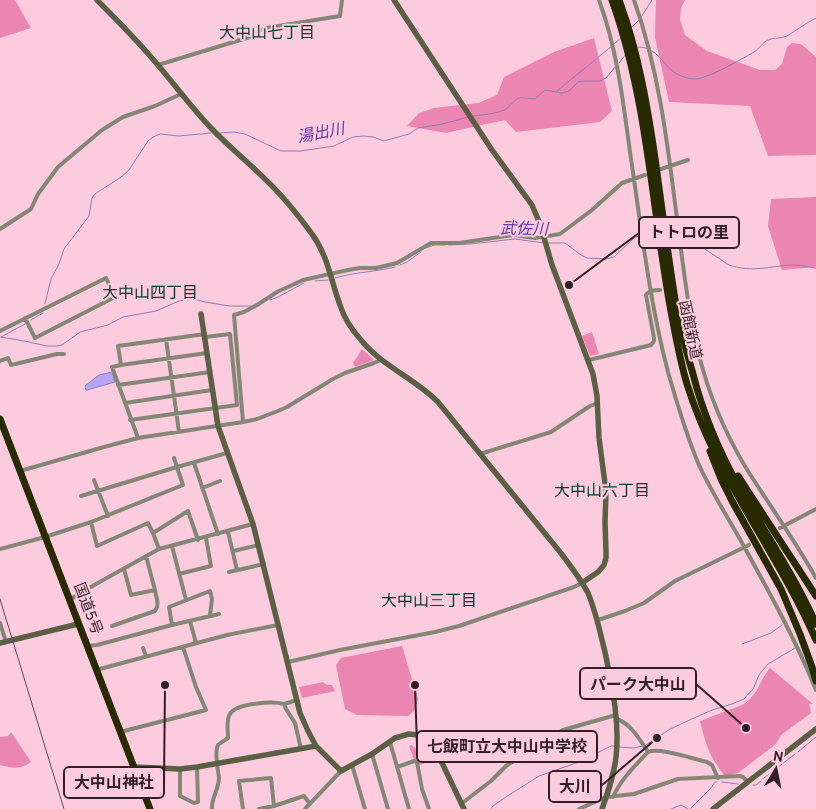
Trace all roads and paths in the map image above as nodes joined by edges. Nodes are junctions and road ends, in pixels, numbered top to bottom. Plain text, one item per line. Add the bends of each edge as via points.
1 (98, 0) edge
2 (342, 0) edge
3 (394, 0) edge
4 (598, 0) edge
5 (612, 0) edge
6 (619, 0) edge
7 (634, 0) edge
8 (621, 16) junction
9 (158, 65) junction
10 (181, 94) junction
11 (688, 160) dead end
12 (670, 166) junction
13 (661, 169) dead end
14 (645, 175) dead end
15 (634, 178) junction
16 (0, 229) edge
17 (663, 238) junction
18 (544, 241) junction
19 (331, 274) junction
20 (685, 284) junction
21 (678, 287) dead end
22 (651, 290) junction
23 (660, 290) dead end
24 (201, 314) dead end
25 (25, 318) junction
26 (0, 331) edge
27 (205, 335) junction
28 (166, 339) junction
29 (207, 353) junction
30 (64, 354) dead end
31 (169, 359) junction
32 (381, 360) junction
33 (588, 360) junction
34 (0, 361) edge
35 (121, 365) junction
36 (210, 372) junction
37 (171, 378) junction
38 (118, 385) junction
39 (687, 385) junction
40 (212, 390) junction
41 (174, 396) junction
42 (124, 403) junction
43 (598, 403) junction
44 (215, 407) junction
45 (176, 413) junction
46 (0, 419) edge
47 (130, 420) junction
48 (244, 422) junction
49 (709, 425) junction
50 (218, 426) junction
51 (179, 432) junction
52 (138, 438) junction
53 (227, 453) junction
54 (480, 454) junction
55 (174, 458) dead end
56 (194, 463) junction
57 (177, 467) junction
58 (20, 471) junction
59 (94, 480) dead end
60 (220, 481) dead end
61 (202, 488) junction
62 (98, 491) junction
63 (81, 496) dead end
64 (816, 509) edge
65 (108, 516) junction
66 (91, 522) junction
67 (254, 524) junction
68 (782, 527) junction
69 (228, 532) junction
70 (153, 533) junction
71 (218, 534) junction
72 (45, 537) junction
73 (206, 538) junction
74 (198, 540) junction
75 (259, 545) junction
76 (172, 546) junction
77 (747, 546) junction
78 (0, 548) edge
79 (159, 549) junction
80 (233, 551) junction
81 (146, 556) junction
82 (264, 564) junction
83 (124, 568) junction
84 (237, 570) junction
85 (229, 572) dead end
86 (179, 574) junction
87 (816, 578) edge
88 (582, 582) junction
89 (155, 590) junction
90 (816, 596) edge
91 (69, 600) junction
92 (186, 600) junction
93 (219, 614) dead end
94 (210, 615) junction
95 (598, 620) junction
96 (190, 621) junction
97 (0, 623) edge
98 (78, 624) junction
99 (814, 624) edge
100 (172, 625) junction
101 (278, 625) junction
102 (112, 626) dead end
103 (797, 636) junction
104 (816, 639) edge
105 (3, 643) edge
106 (196, 643) junction
107 (87, 646) junction
108 (183, 647) junction
109 (143, 648) dead end
110 (801, 648) junction
111 (146, 656) junction
112 (288, 662) junction
113 (96, 670) junction
114 (816, 681) edge
115 (816, 690) edge
116 (297, 700) junction
117 (284, 704) junction
118 (616, 717) junction
119 (816, 729) edge
120 (120, 732) junction
121 (390, 742) junction
122 (316, 746) junction
123 (646, 748) junction
124 (300, 749) junction
125 (372, 754) junction
126 (217, 764) junction
127 (352, 765) junction
128 (134, 767) junction
129 (397, 767) junction
130 (180, 768) junction
131 (197, 768) junction
132 (341, 771) junction
133 (718, 778) junction
134 (748, 782) junction
135 (610, 797) junction
136 (310, 804) junction
137 (274, 806) junction
138 (462, 807) edge
139 (149, 809) edge
140 (212, 809) edge
141 (243, 809) edge
142 (259, 809) edge
143 (305, 809) edge
144 (365, 809) edge
145 (388, 809) edge
146 (409, 809) edge
147 (429, 809) edge
148 (579, 809) edge
149 (602, 809) edge
150 (713, 809) edge

1 - 9 street
2 - 9 street via 340,16 266,28 250,37
3 - 18 street via 532,205
4 - 15 street via 611,38
5 - 8 highway, 函館新道
6 - 8 highway, 函館新道
7 - 12 street via 654,69
8 - 17 highway, 函館新道 via 648,115
9 - 10 street
10 - 16 street via 102,130 58,167 31,209
10 - 19 street via 212,130 292,208 322,250
11 - 12 street
12 - 13 street
12 - 20 street
14 - 15 street
15 - 18 street via 622,183 560,234
15 - 22 street
17 - 39 highway, 函館新道 via 672,314
17 - 49 highway, 函館新道 via 693,375
18 - 19 street via 514,235 459,243 431,242 397,263
18 - 33 street
19 - 32 street via 349,324
19 - 48 street via 303,280 234,315
20 - 21 street
20 - 68 street via 698,349 717,410 733,444
22 - 23 street
22 - 33 street via 646,295 653,343
22 - 77 street via 668,371 689,438 715,496
24 - 27 street
25 - 25 street via 35,338 115,297 106,278
25 - 26 street
27 - 28 street
27 - 29 street
27 - 44 street via 230,334 237,405
28 - 31 street
28 - 35 street via 118,346
29 - 31 street
29 - 36 street
30 - 34 street via 11,364 8,358
31 - 35 street
31 - 37 street
32 - 48 street via 332,379 278,411
32 - 54 street via 430,394
33 - 43 street
35 - 38 street via 112,367
36 - 37 street
36 - 40 street
37 - 38 street
37 - 41 street
38 - 42 street
39 - 99 highway, 函館新道 via 713,450 734,490
39 - 103 highway via 721,479 781,589
40 - 41 street
40 - 44 street
41 - 42 street
41 - 45 street
42 - 47 street
43 - 54 street via 551,432
43 - 88 street via 606,491 606,558 598,572
44 - 45 street
44 - 50 street
45 - 47 street
45 - 51 street
46 - 58 highway, 国道5号
47 - 52 street
48 - 50 street
49 - 90 highway via 738,477
49 - 99 highway, 函館新道
50 - 51 street
50 - 53 street
51 - 52 street
52 - 58 street
53 - 56 street
53 - 67 street
54 - 88 street
55 - 57 street
56 - 57 street
56 - 61 street
57 - 62 street
57 - 65 street via 183,485
58 - 72 highway, 国道5号
59 - 62 street
60 - 61 street
61 - 71 street
62 - 63 street
62 - 65 street
64 - 68 street
65 - 66 street
66 - 70 street via 97,546 148,523
66 - 72 street
67 - 69 street
67 - 75 street
68 - 87 street
69 - 71 street
69 - 80 street
70 - 74 street via 188,511
70 - 79 street
71 - 73 street
72 - 78 street
72 - 91 highway, 国道5号
73 - 74 street
73 - 86 street via 211,566
74 - 76 street
75 - 80 street
75 - 82 street
76 - 79 street
76 - 86 street
77 - 95 street via 675,581 644,602
77 - 103 street
79 - 81 street
80 - 84 street
81 - 83 street
81 - 89 street
82 - 84 street
82 - 101 street
83 - 89 street via 131,595
83 - 91 street
84 - 85 street
86 - 92 street
88 - 95 street
88 - 112 street via 459,626
89 - 102 street via 158,604 155,611
91 - 98 highway, 国道5号
92 - 94 street via 210,591
92 - 100 street via 169,607
93 - 94 street
94 - 96 street
95 - 118 street
96 - 100 street
96 - 106 street
97 - 105 street
98 - 105 street
98 - 107 highway, 国道5号
99 - 104 highway, 函館新道
100 - 107 street
101 - 106 street
101 - 112 street
103 - 110 highway
106 - 108 street
107 - 113 highway, 国道5号
108 - 111 street
108 - 120 street via 206,710
109 - 111 street
110 - 114 highway
110 - 115 street
111 - 113 street
112 - 116 street
113 - 120 highway, 国道5号
116 - 117 street
116 - 122 street via 303,722
117 - 124 street via 295,723
117 - 126 street via 246,705 230,712 228,738 218,745
118 - 123 street
118 - 135 street via 617,742
118 - 138 street via 563,730 506,766
119 - 134 street
120 - 128 highway, 国道5号
121 - 125 street
121 - 129 street
121 - 138 street via 412,734 431,742
122 - 124 street
122 - 132 street
123 - 133 street via 707,762
123 - 135 street
124 - 126 street
125 - 127 street
125 - 145 street
126 - 131 street
126 - 140 street via 219,779
127 - 132 street
127 - 144 street
128 - 130 street
128 - 139 highway, 国道5号
129 - 146 street
129 - 147 street via 417,762
130 - 131 street
130 - 131 street via 180,796 194,803 198,802
132 - 136 street
133 - 134 street via 740,776
133 - 135 street via 678,779 634,794
134 - 150 street
135 - 148 street
135 - 149 street
136 - 137 street via 304,796
136 - 143 street
137 - 141 street via 271,778 239,780
137 - 142 street

